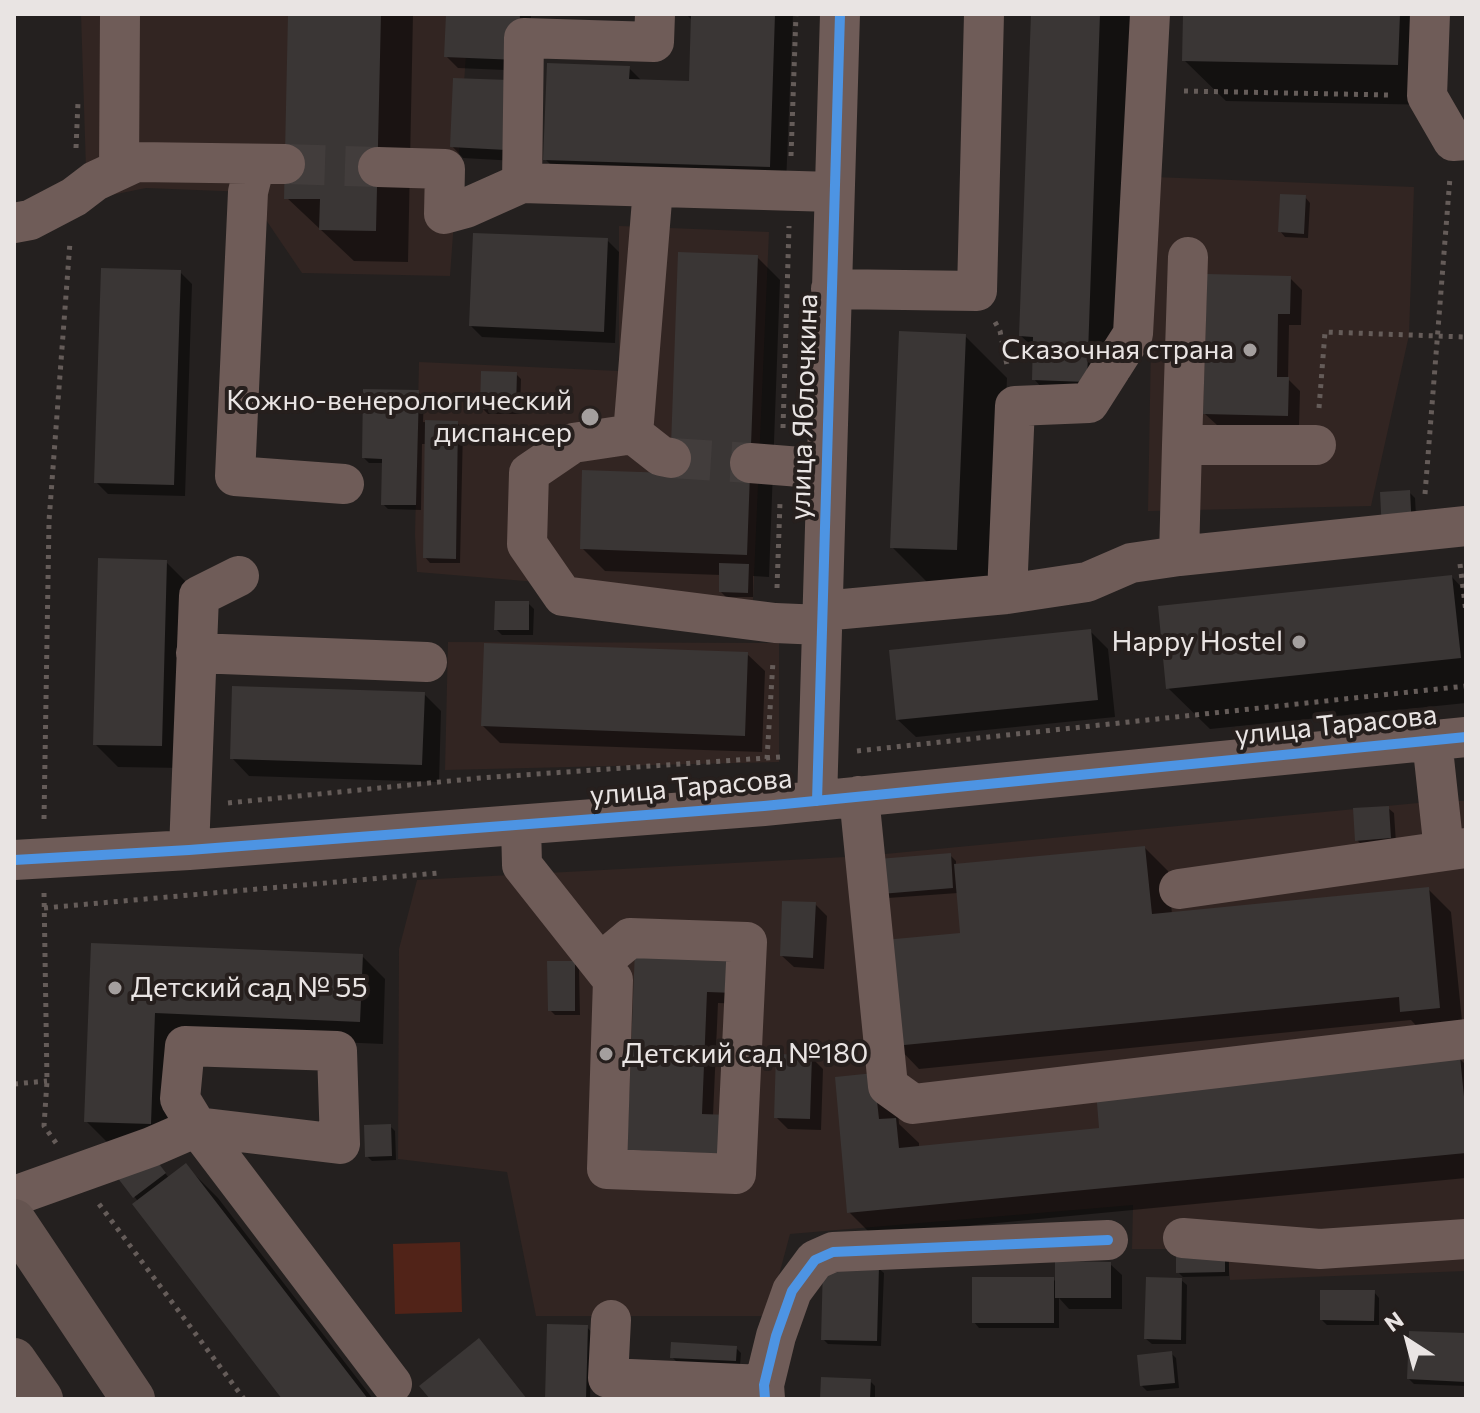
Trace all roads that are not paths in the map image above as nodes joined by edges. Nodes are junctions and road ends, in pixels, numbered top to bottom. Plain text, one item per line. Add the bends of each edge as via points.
1 (120, 14) edge
2 (655, 14) edge
3 (840, 14) edge
4 (984, 14) edge
5 (1150, 14) edge
6 (1430, 14) edge
7 (1460, 141) edge
8 (378, 167) tunnel mouth
9 (119, 170) junction
10 (522, 183) junction
11 (653, 188) junction
12 (833, 192) junction
13 (14, 223) edge
14 (1188, 257) dead end
15 (831, 289) junction
16 (633, 434) junction
17 (1182, 445) junction
18 (1316, 445) road end
19 (671, 458) tunnel mouth
20 (750, 463) tunnel mouth
21 (826, 469) junction
22 (344, 484) dead end
23 (1448, 528) edge
24 (1179, 556) junction
25 (239, 576) dead end
26 (1007, 594) junction
27 (822, 618) junction
28 (196, 653) junction
29 (427, 662) dead end
30 (1449, 738) edge
31 (859, 796) junction
32 (817, 801) junction
33 (521, 825) junction
34 (1455, 849) edge
35 (189, 850) junction
36 (29, 859) edge
37 (1179, 889) dead end
38 (600, 963) junction
39 (1466, 1039) edge
40 (14, 1196) edge
41 (14, 1221) edge
42 (1183, 1238) dead end
43 (1466, 1239) edge
44 (1108, 1240) dead end
45 (611, 1320) dead end
46 (14, 1360) edge
47 (392, 1384) dead end
48 (765, 1392) edge
49 (41, 1399) edge
50 (133, 1399) edge

1 - 9 street
2 - 10 street via 654,42 524,38
3 - 12 street, улица Яблочкина
4 - 15 street via 977,291
5 - 26 street via 1133,334 1089,403 1015,406
6 - 7 street via 1427,96
8 - 10 street via 445,169 444,214
9 - 13 street via 30,220
9 - 22 street via 136,162 270,164 248,192 235,476
10 - 11 street
11 - 12 street
11 - 16 street
12 - 15 street, улица Яблочкина
14 - 17 street
15 - 21 street, улица Яблочкина
16 - 19 street
16 - 27 street via 573,443 529,473 527,544 563,596 775,623
17 - 18 street
17 - 24 street
20 - 21 street
21 - 27 street, улица Яблочкина
23 - 24 street
24 - 26 street via 1131,563 1087,582
25 - 28 street via 199,596
26 - 27 street
27 - 32 street, улица Яблочкина
28 - 29 street
28 - 35 street
30 - 31 street, улица Тарасова
30 - 34 street
31 - 32 street, улица Тарасова
31 - 39 street via 888,1086 913,1104
32 - 33 street, улица Тарасова
33 - 35 street, улица Тарасова
33 - 38 street via 522,865
34 - 37 street
35 - 36 street, улица Тарасова
38 - 38 street via 630,938 747,942 736,1174 607,1169 613,980
40 - 47 street via 197,1127
41 - 50 main road
42 - 43 street via 1320,1249
44 - 48 street via 833,1252 815,1260 792,1291
45 - 48 street via 608,1378
46 - 49 main road

